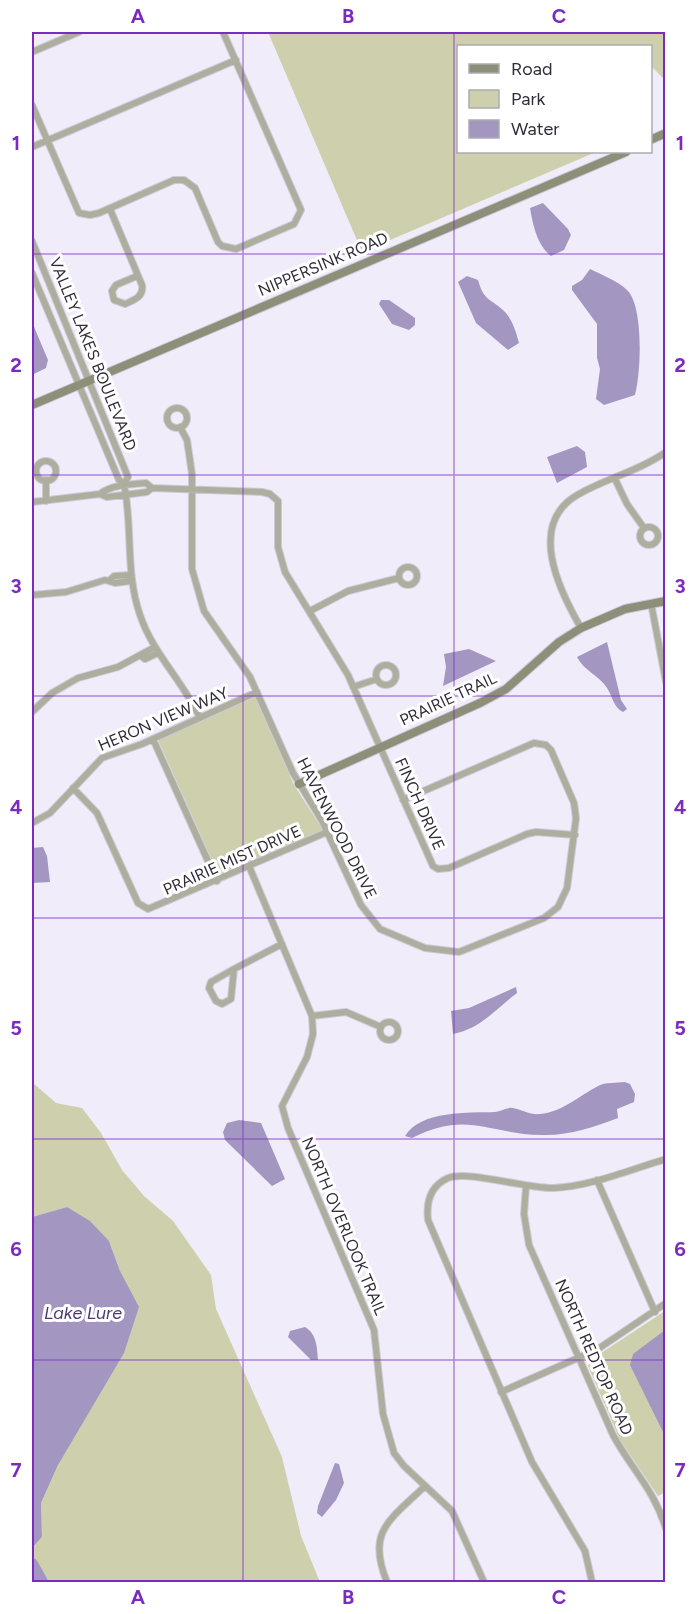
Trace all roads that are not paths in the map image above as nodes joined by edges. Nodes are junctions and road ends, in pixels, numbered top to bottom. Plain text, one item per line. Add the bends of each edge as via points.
1 (80, 32) edge
2 (223, 32) edge
3 (32, 52) edge
4 (236, 60) junction
5 (32, 105) edge
6 (666, 134) edge
7 (652, 140) edge
8 (46, 141) junction
9 (32, 147) edge
10 (624, 153) edge
11 (110, 209) junction
12 (32, 241) edge
13 (32, 273) edge
14 (139, 279) junction
15 (90, 380) junction
16 (79, 386) junction
17 (32, 405) edge
18 (180, 427) dead end
19 (666, 452) edge
20 (615, 479) junction
21 (46, 480) dead end
22 (122, 483) junction
23 (152, 488) junction
24 (192, 490) junction
25 (100, 494) junction
26 (126, 495) junction
27 (46, 501) junction
28 (32, 502) edge
29 (644, 528) dead end
30 (131, 578) junction
31 (399, 578) dead end
32 (32, 595) edge
33 (666, 601) edge
34 (651, 603) junction
35 (310, 610) junction
36 (580, 628) junction
37 (156, 650) junction
38 (662, 653) edge
39 (377, 679) dead end
40 (665, 679) edge
41 (353, 687) junction
42 (257, 692) junction
43 (32, 712) edge
44 (200, 718) junction
45 (153, 739) junction
46 (380, 748) junction
47 (299, 784) junction
48 (73, 788) junction
49 (404, 800) junction
50 (32, 823) edge
51 (327, 832) junction
52 (575, 835) junction
53 (249, 866) junction
54 (217, 881) junction
55 (282, 944) junction
56 (234, 969) junction
57 (312, 1016) junction
58 (381, 1027) dead end
59 (666, 1159) edge
60 (597, 1180) junction
61 (526, 1186) junction
62 (666, 1303) edge
63 (655, 1312) junction
64 (579, 1358) junction
65 (501, 1392) junction
66 (425, 1486) junction
67 (666, 1529) edge
68 (387, 1582) edge
69 (484, 1582) edge
70 (592, 1582) edge

1 - 3 street
2 - 4 street
4 - 8 street
4 - 11 street via 301,210 294,224 236,249 222,246 195,188 184,180 174,180
5 - 8 street
6 - 7 street
8 - 9 street
8 - 11 street via 79,213 90,215
10 - 15 street, NIPPERSINK ROAD
11 - 14 street
12 - 15 street, VALLEY LAKES BOULEVARD
13 - 16 street, VALLEY LAKES BOULEVARD
14 - 14 street via 116,285 114,300 124,304 137,298 143,289
15 - 16 street, NIPPERSINK ROAD
15 - 22 street, VALLEY LAKES BOULEVARD via 128,477
16 - 17 street, NIPPERSINK ROAD
16 - 22 street, VALLEY LAKES BOULEVARD
18 - 24 street, HAVENWOOD DRIVE via 190,453
19 - 20 street
20 - 29 street
20 - 36 street via 571,499 552,528 550,543 556,578
21 - 27 street
22 - 23 street via 146,483
22 - 25 street
22 - 26 street, VALLEY LAKES BOULEVARD
23 - 24 street
23 - 26 street
24 - 35 street, FINCH DRIVE via 262,492 274,497 279,506 281,561
24 - 42 street, HAVENWOOD DRIVE via 190,551 194,583 204,610
25 - 26 street
25 - 27 street
26 - 30 street, VALLEY LAKES BOULEVARD
27 - 28 street
30 - 32 street
30 - 37 street, VALLEY LAKES BOULEVARD via 140,615
31 - 35 street via 348,591
33 - 34 street, PRAIRIE TRAIL
34 - 36 street, PRAIRIE TRAIL via 609,614
34 - 38 street
35 - 41 street, FINCH DRIVE
36 - 46 street, PRAIRIE TRAIL via 506,689
37 - 43 street via 145,659 141,656 78,678 51,693
37 - 44 street, VALLEY LAKES BOULEVARD via 190,697
38 - 40 street
39 - 41 street
41 - 46 street, FINCH DRIVE
42 - 44 street, HERON VIEW WAY
42 - 47 street, HAVENWOOD DRIVE
44 - 45 street, HERON VIEW WAY
45 - 48 street, HERON VIEW WAY via 102,759
45 - 54 street
46 - 47 street, PRAIRIE TRAIL
46 - 49 street, FINCH DRIVE
47 - 51 street, HAVENWOOD DRIVE
48 - 50 street, HERON VIEW WAY via 50,813
48 - 54 street, PRAIRIE MIST DRIVE via 98,813 138,903 144,908 155,909
49 - 52 street, FINCH DRIVE via 431,862 438,869 449,868 527,834
49 - 52 street, HAVENWOOD DRIVE via 540,742 551,750 574,803
51 - 52 street, HAVENWOOD DRIVE via 361,905 380,929 448,953 478,946 552,913 567,888
51 - 53 street, PRAIRIE MIST DRIVE
53 - 54 street, PRAIRIE MIST DRIVE
53 - 55 street, NORTH OVERLOOK TRAIL
55 - 56 street
55 - 57 street, NORTH OVERLOOK TRAIL
56 - 56 street via 231,999 222,1004 209,988 211,982
57 - 58 street via 346,1012
57 - 66 street, NORTH OVERLOOK TRAIL via 313,1034 307,1057 282,1106 374,1330 389,1438 404,1466
59 - 60 street
60 - 61 street via 553,1188
60 - 63 street
61 - 64 street, NORTH REDTOP ROAD via 524,1214 529,1245
61 - 65 street via 455,1176 438,1185 427,1207 428,1220
62 - 63 street
63 - 64 street via 612,1342
64 - 65 street
64 - 67 street, NORTH REDTOP ROAD via 613,1435 647,1483
65 - 70 street via 532,1462 578,1536
66 - 68 street via 385,1525 380,1536 379,1563
66 - 69 street, NORTH OVERLOOK TRAIL via 452,1510

